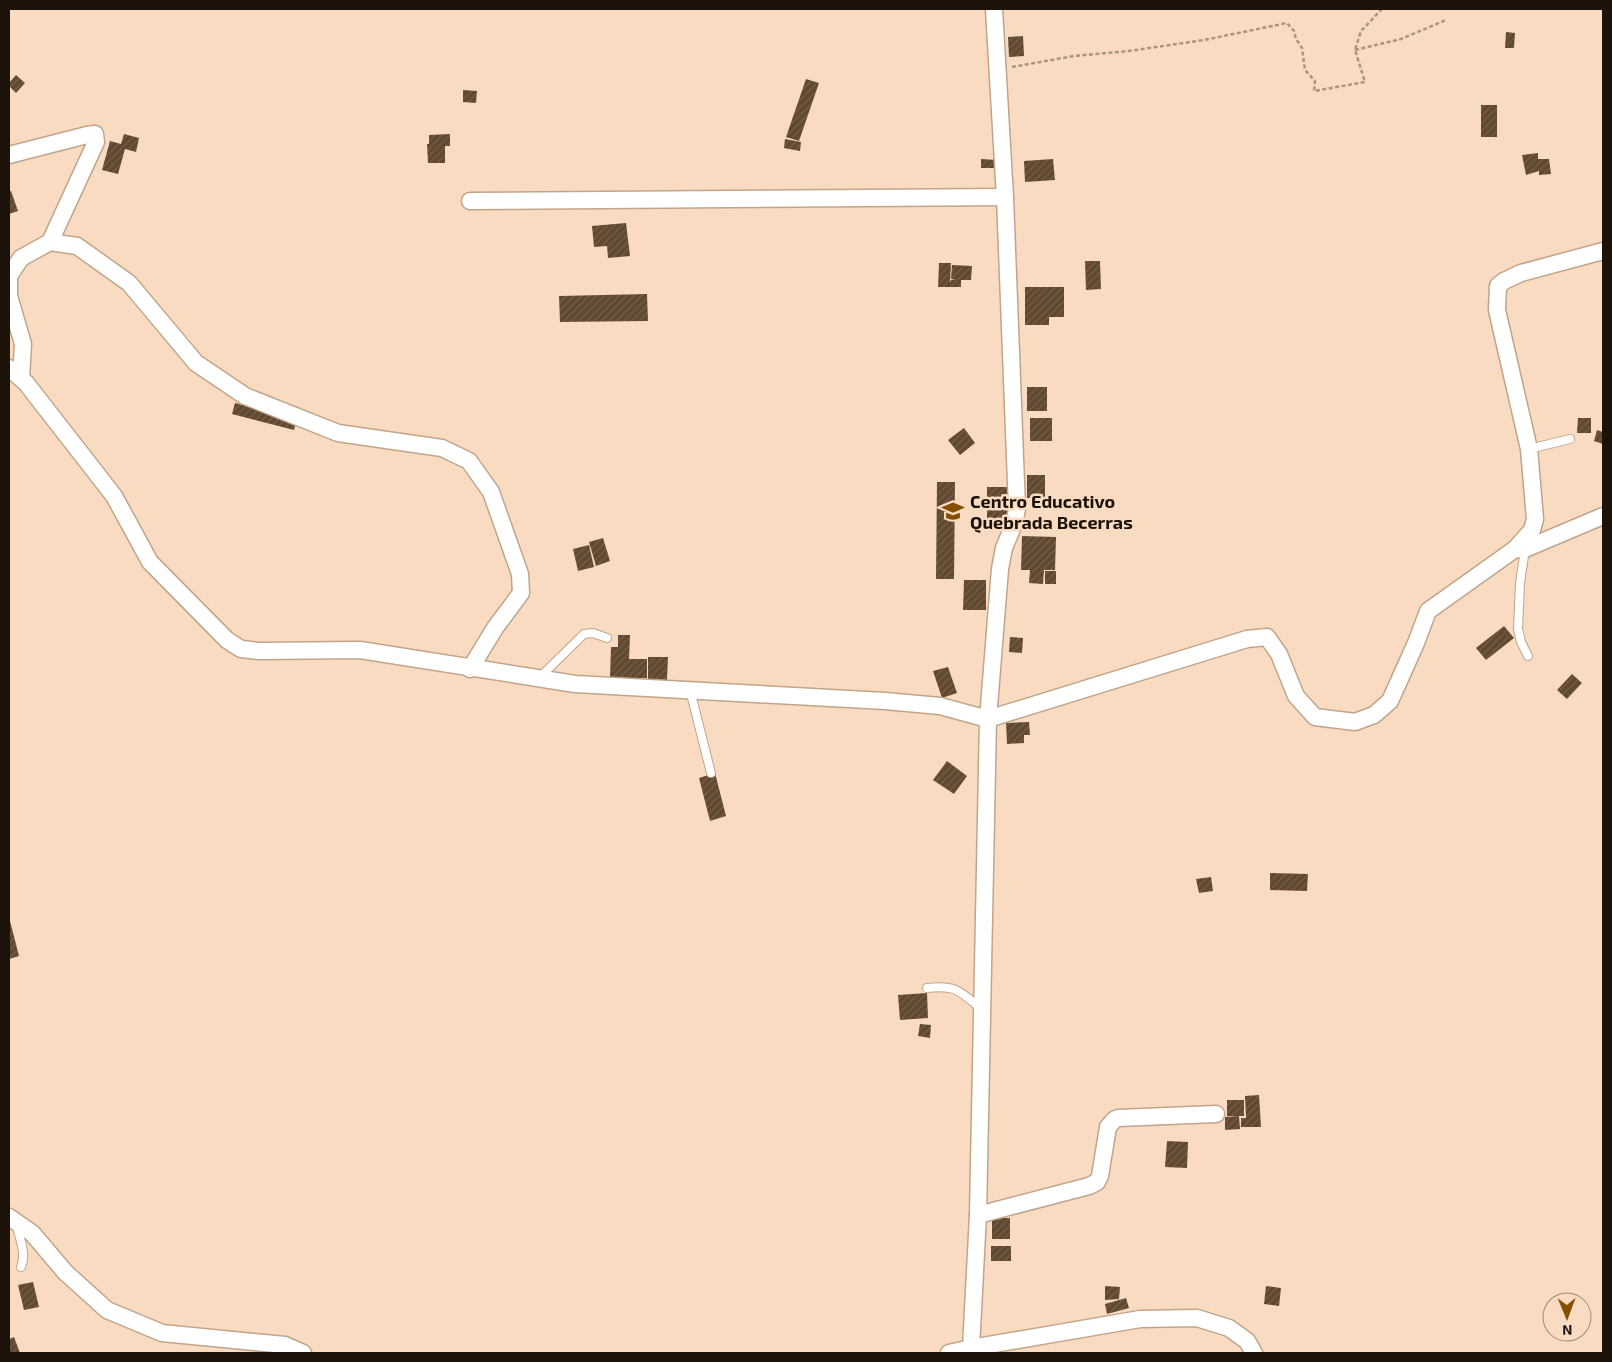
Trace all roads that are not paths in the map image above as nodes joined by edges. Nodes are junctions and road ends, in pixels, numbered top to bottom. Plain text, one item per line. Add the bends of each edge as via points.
1 (994, 9) edge
2 (9, 155) edge
3 (1005, 197) junction
4 (470, 202) dead end
5 (50, 242) junction
6 (1603, 250) edge
7 (15, 373) edge
8 (1570, 438) dead end
9 (1529, 450) junction
10 (1603, 516) edge
11 (1520, 549) junction
12 (607, 638) dead end
13 (1528, 656) dead end
14 (470, 669) junction
15 (539, 679) junction
16 (690, 690) junction
17 (988, 719) junction
18 (711, 773) dead end
19 (927, 988) dead end
20 (982, 1010) junction
21 (1216, 1114) dead end
22 (978, 1215) junction
23 (12, 1219) edge
24 (21, 1267) dead end
25 (980, 1349) edge
26 (303, 1353) edge
27 (949, 1353) edge
28 (1254, 1353) edge

1 - 3 street
2 - 5 street via 95,134 96,142
3 - 4 street
3 - 17 street via 1017,509 1000,569
5 - 7 street via 21,258 10,276 9,296 23,344
5 - 14 street via 77,246 129,283 196,363 245,396 338,433 442,448 469,461 491,492 520,574 521,593
6 - 9 street via 1521,273 1498,286 1496,310
7 - 14 street via 114,496 150,562 227,640 241,649 360,650
8 - 9 lane
9 - 11 street via 1535,519
10 - 11 street
11 - 13 lane via 1518,629
11 - 17 street via 1428,611 1390,701 1374,715 1355,722 1314,717 1296,696 1279,654 1267,637 1247,639
12 - 15 lane via 593,633 584,634
14 - 15 street
15 - 16 street
16 - 17 street via 940,706
16 - 18 lane
17 - 20 street
19 - 20 lane via 959,990
20 - 22 street
21 - 22 street via 1118,1118 1108,1127 1097,1182
22 - 25 street
23 - 24 lane via 23,1253
23 - 26 street via 32,1232 65,1272 107,1310 162,1333 285,1345
25 - 27 street
25 - 28 street via 1140,1319 1197,1318 1229,1328 1247,1341

